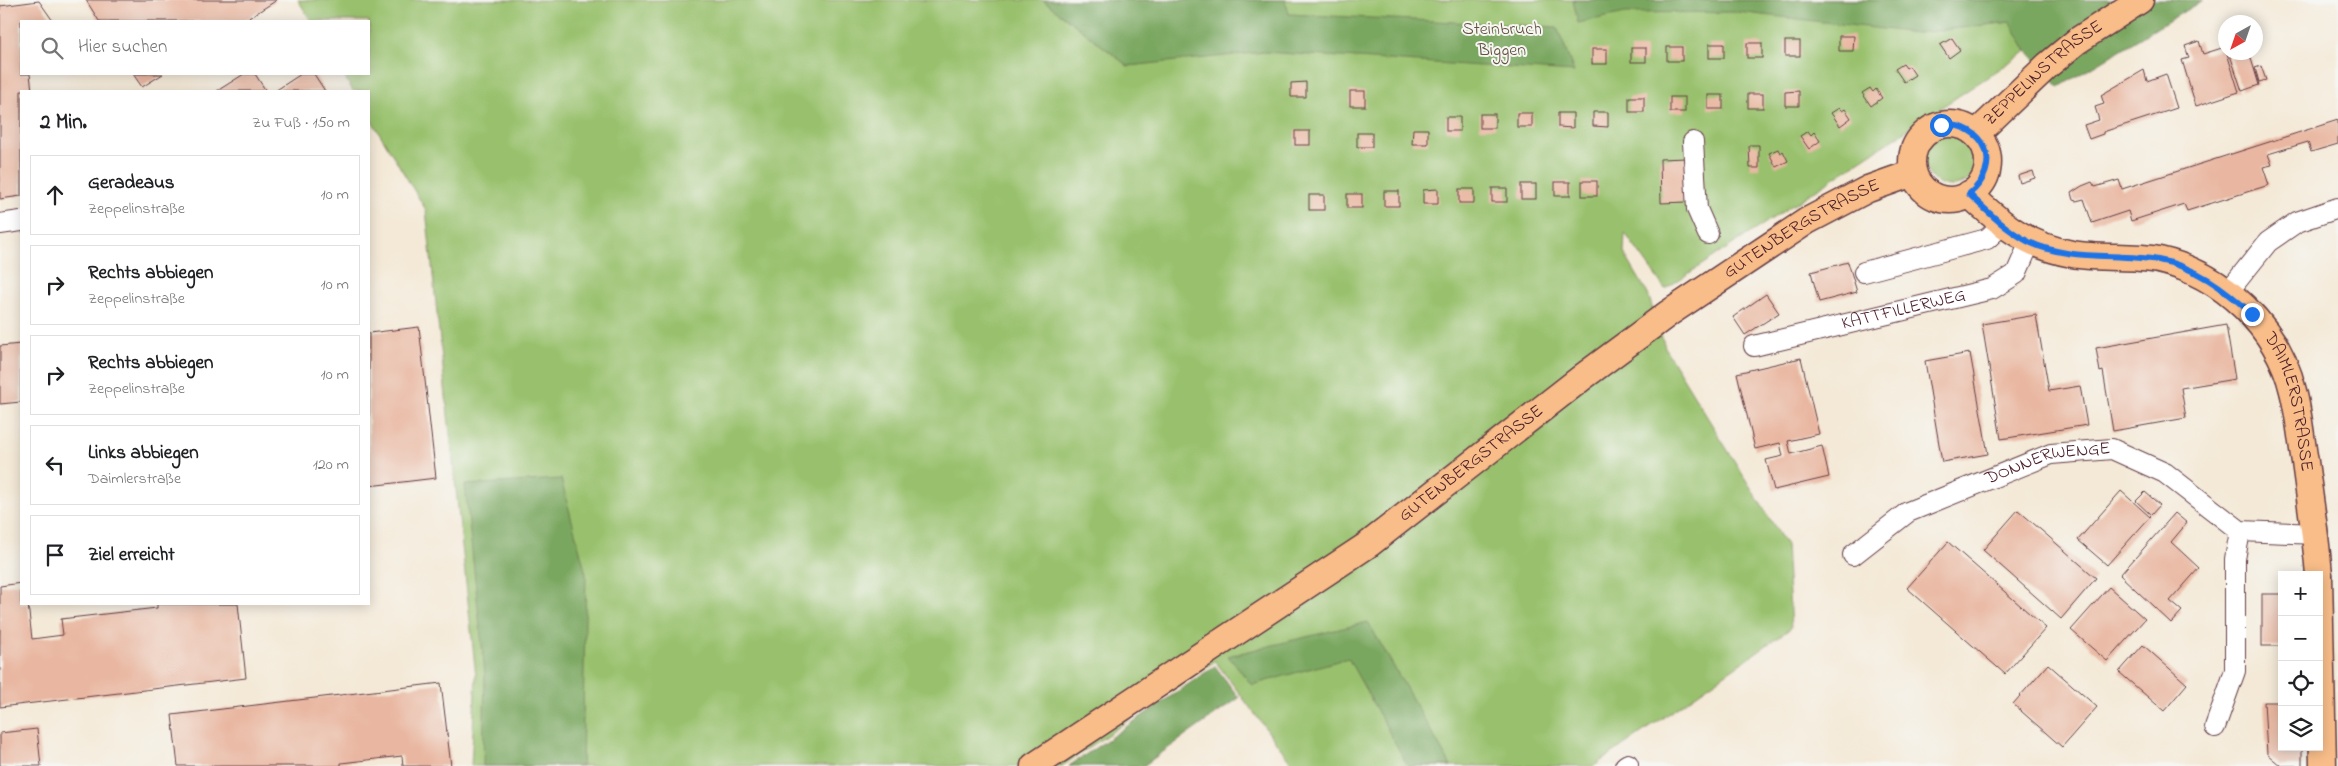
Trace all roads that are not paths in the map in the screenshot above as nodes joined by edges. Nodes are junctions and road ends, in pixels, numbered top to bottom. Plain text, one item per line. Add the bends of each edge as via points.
1 (2140, 0) edge
2 (1976, 134) junction
3 (1693, 142) dead end
4 (1913, 173) junction
5 (1969, 194) junction
6 (2338, 208) edge
7 (20, 222) edge
8 (0, 224) edge
9 (2002, 225) junction
10 (1708, 234) dead end
11 (2030, 242) junction
12 (1864, 272) dead end
13 (2228, 292) junction
14 (1754, 346) dead end
15 (2240, 531) junction
16 (2316, 534) junction
17 (1853, 556) dead end
18 (2319, 571) edge
19 (2320, 616) edge
20 (2215, 728) dead end
21 (1034, 766) edge
22 (2323, 766) edge

1 - 2 main road, ZEPPELINSTRASSE via 2077,41 2008,101
2 - 4 main road, ZEPPELINSTRASSE via 1953,124 1930,129 1914,148
2 - 5 main road, ZEPPELINSTRASSE via 1985,149 1988,166 1985,177
3 - 10 street via 1697,209
4 - 5 main road via 1922,187 1936,197 1947,200
4 - 21 main road, GUTENBERGSTRASSE via 1868,189 1807,221 1669,313 1369,544
5 - 9 main road, DAIMLERSTRASSE
6 - 13 street via 2297,222 2268,242
7 - 8 street
9 - 11 main road, DAIMLERSTRASSE
9 - 12 street via 1987,239
11 - 13 main road, DAIMLERSTRASSE via 2072,254 2158,260 2191,270
11 - 14 street, KATTFILLERWEG via 2016,274 1992,289
13 - 16 main road, DAIMLERSTRASSE via 2252,314 2280,354 2293,390
15 - 16 street
15 - 17 street, DONNERWENGE via 2164,473 2112,449 2051,454 1908,512
15 - 20 street via 2235,559 2234,671
16 - 18 main road, DAIMLERSTRASSE
19 - 22 main road, DAIMLERSTRASSE

